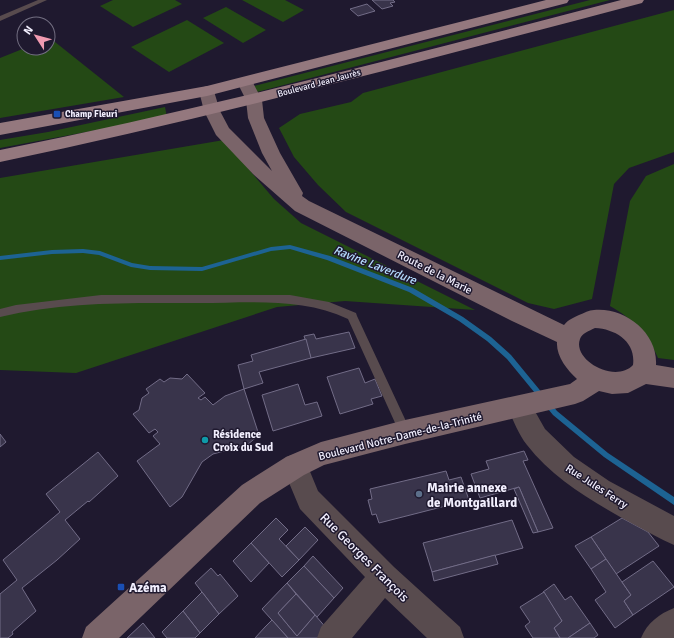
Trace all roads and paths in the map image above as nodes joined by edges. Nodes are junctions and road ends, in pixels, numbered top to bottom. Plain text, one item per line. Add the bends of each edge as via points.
1 (44, 0) edge
2 (562, 0) edge
3 (637, 0) edge
4 (0, 18) edge
5 (245, 82) junction
6 (207, 91) junction
7 (254, 100) junction
8 (212, 111) junction
9 (0, 129) edge
10 (0, 156) edge
11 (302, 206) junction
12 (0, 313) edge
13 (568, 337) junction
14 (642, 373) junction
15 (674, 378) edge
16 (596, 380) junction
17 (536, 403) junction
18 (405, 432) junction
19 (294, 466) junction
20 (674, 531) edge
21 (384, 577) junction
22 (674, 623) edge
23 (97, 638) edge
24 (332, 638) edge
25 (448, 638) edge
26 (656, 638) edge

1 - 4 lane
2 - 5 main road, Boulevard Jean Jaurès
3 - 7 main road, Boulevard Jean Jaurès
5 - 6 main road, Boulevard Jean Jaurès
5 - 7 street
6 - 8 street, Route de la Marie
6 - 9 main road, Boulevard Jean Jaurès
7 - 8 main road, Boulevard Jean Jaurès
7 - 11 street via 256,118 271,153
8 - 10 main road, Boulevard Jean Jaurès
8 - 11 street, Route de la Marie via 222,130 260,170
11 - 13 street, Route de la Marie
12 - 18 lane via 101,299 290,299 335,307 352,316
13 - 14 street via 573,328 582,322 605,319 617,323 627,328 642,345 645,365
13 - 16 street via 570,356 576,365
14 - 15 street
14 - 16 street via 622,384
16 - 17 street, Boulevard Notre-Dame-de-la-Trinité via 575,393
17 - 18 street, Boulevard Notre-Dame-de-la-Trinité
17 - 20 street, Rue Jules Ferry via 535,436 568,469
18 - 19 street, Boulevard Notre-Dame-de-la-Trinité via 321,454
19 - 21 street, Rue Georges François via 309,500
19 - 23 street, Boulevard Notre-Dame-de-la-Trinité via 251,494
21 - 24 street
21 - 25 street, Rue Georges François
22 - 26 street

